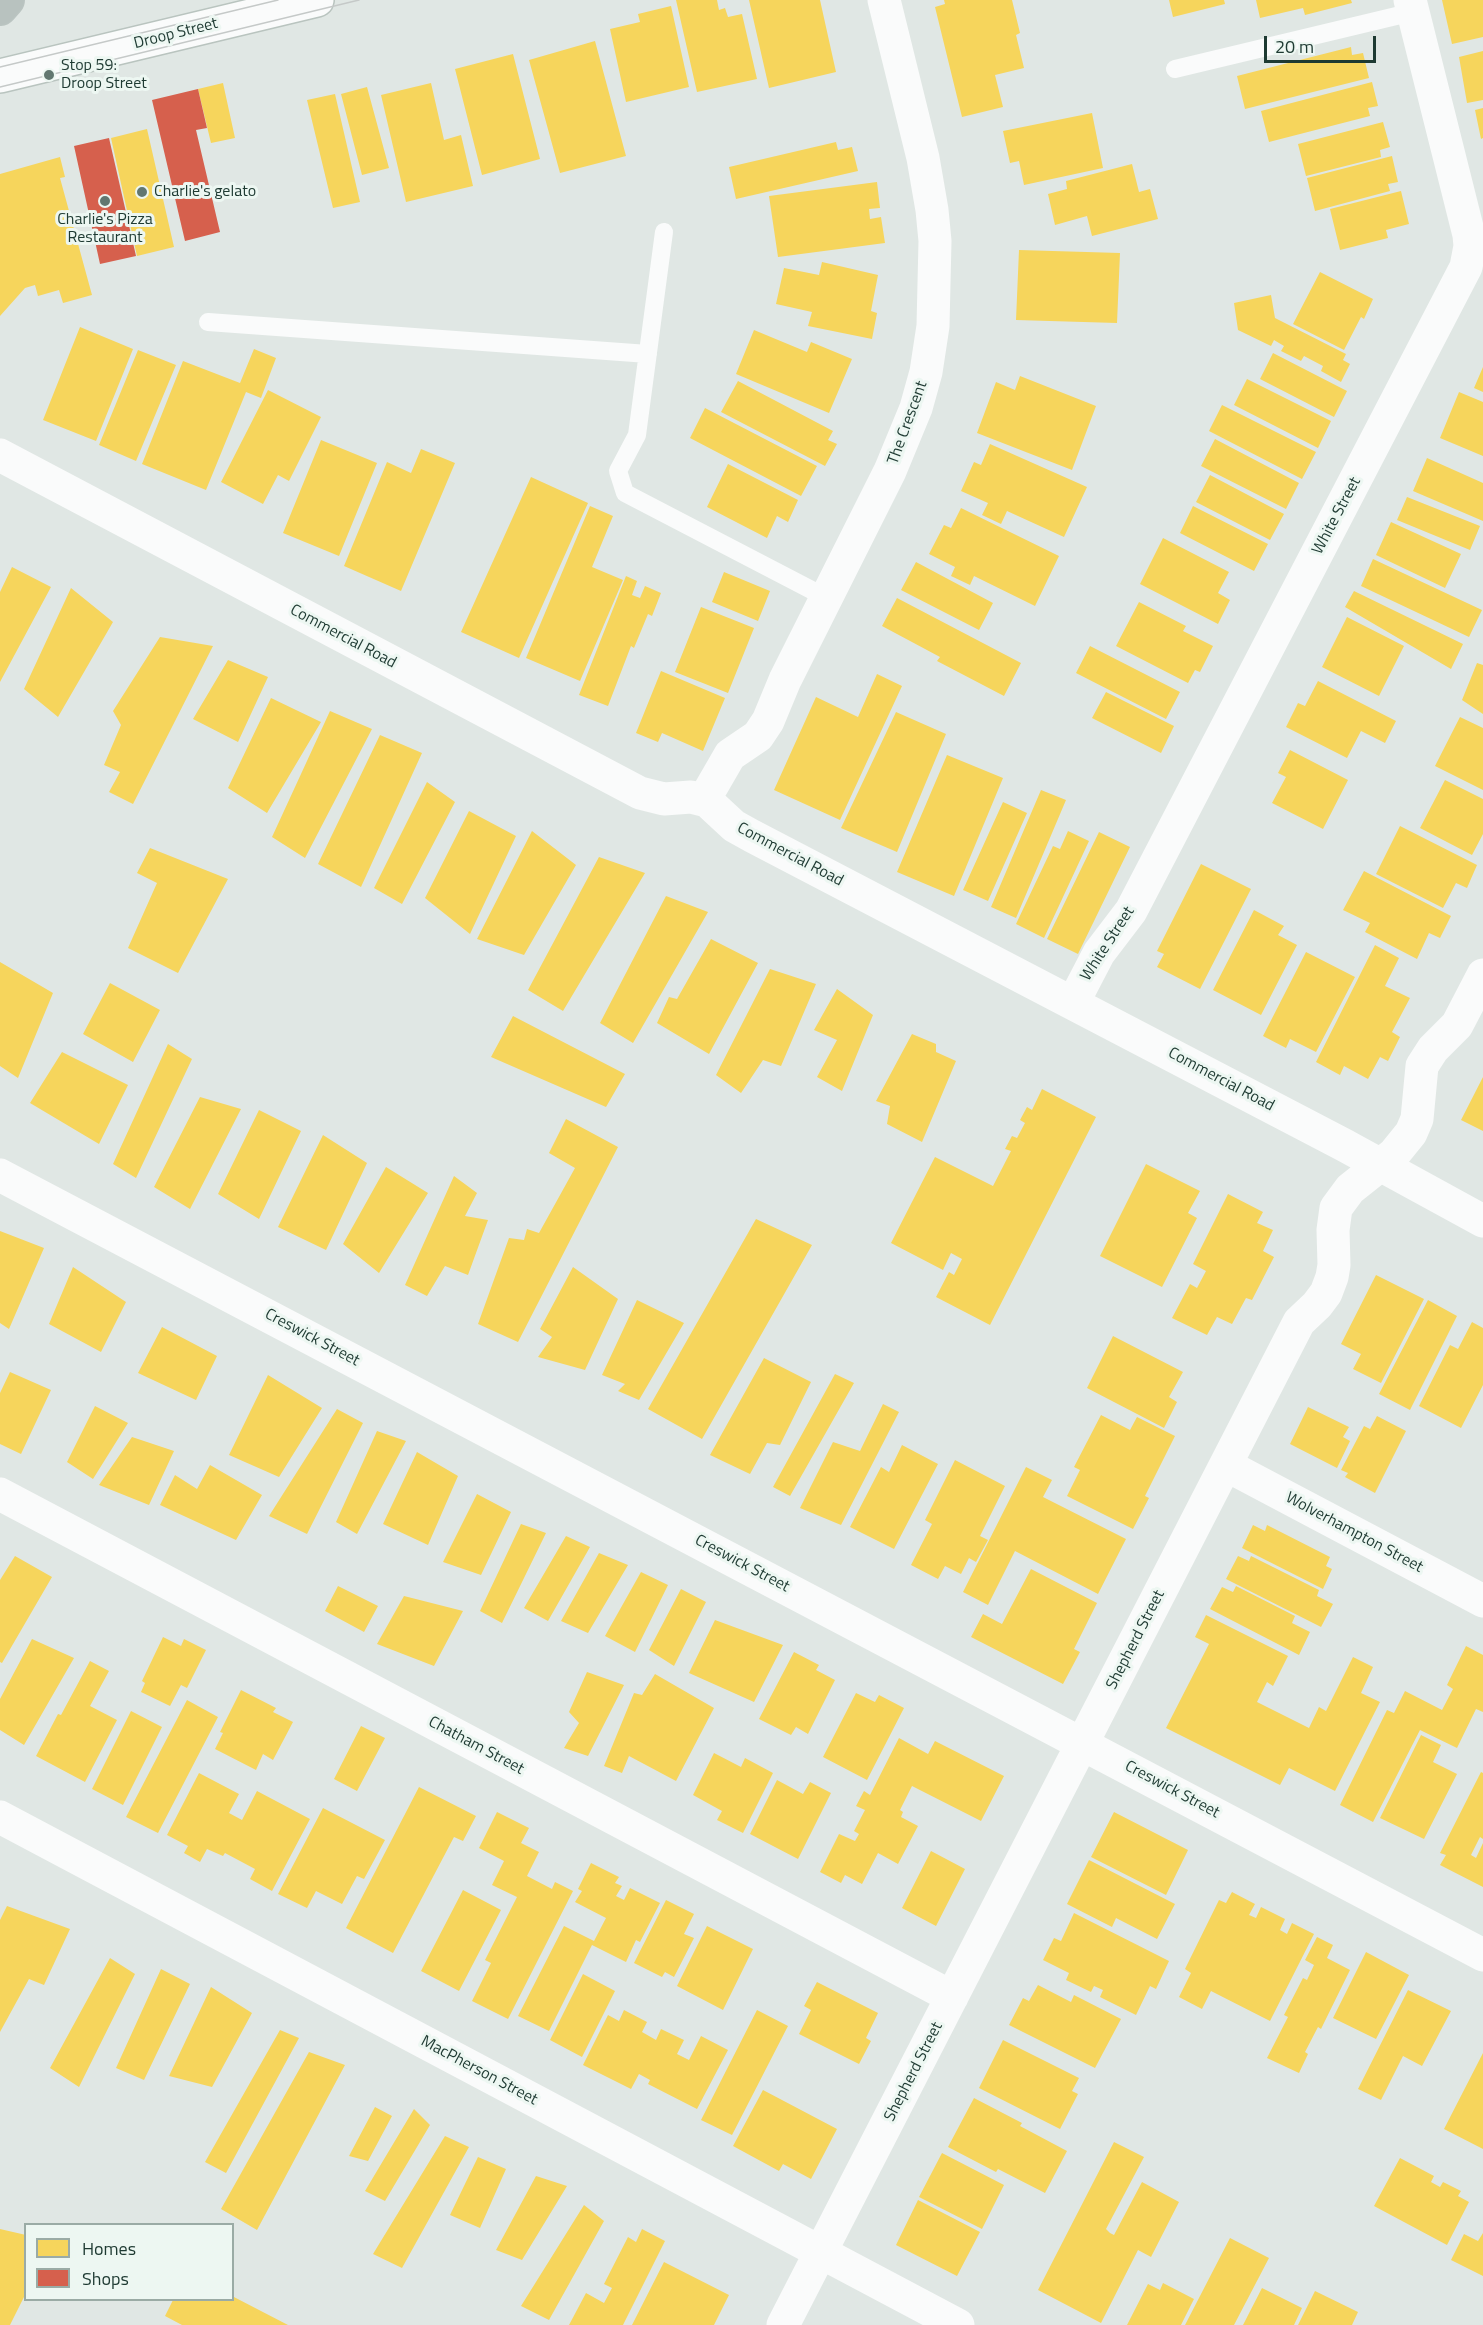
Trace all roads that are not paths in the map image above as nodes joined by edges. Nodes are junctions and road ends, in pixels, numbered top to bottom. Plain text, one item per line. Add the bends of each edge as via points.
1 (7, 0) edge
2 (317, 0) edge
3 (884, 0) edge
4 (1412, 6) edge
5 (0, 8) edge
6 (1175, 69) dead end
7 (0, 76) edge
8 (664, 232) dead end
9 (1476, 233) edge
10 (208, 322) dead end
11 (648, 354) junction
12 (0, 455) edge
13 (825, 597) junction
14 (704, 800) junction
15 (1483, 975) edge
16 (1073, 1003) junction
17 (1380, 1166) junction
18 (0, 1175) edge
19 (1483, 1221) edge
20 (1226, 1465) junction
21 (0, 1494) edge
22 (1483, 1601) edge
23 (1083, 1743) junction
24 (0, 1817) edge
25 (1483, 1955) edge
26 (952, 1997) junction
27 (821, 2253) junction
28 (783, 2325) edge
29 (958, 2325) edge

1 - 5 highway
2 - 7 street, Droop Street
3 - 13 street, The Crescent via 928,182 934,241 933,326 916,408 890,471
4 - 6 lane
4 - 9 street, White Street
8 - 11 lane
9 - 16 street, White Street via 1463,276 1131,911 1100,953
10 - 11 lane
11 - 13 lane via 637,435 618,471 625,493
12 - 14 street, Commercial Road via 640,793 664,799
13 - 14 street, The Crescent via 764,728 730,755
14 - 16 street, Commercial Road via 752,836
15 - 17 street, Shepherd Street via 1457,1025 1422,1066 1417,1119 1411,1133
16 - 17 street, Commercial Road
17 - 19 street, Commercial Road
17 - 20 street, Shepherd Street via 1350,1189 1336,1208 1334,1265 1329,1285 1322,1299 1299,1322
18 - 23 street, Creswick Street
20 - 22 street, Wolverhampton Street
20 - 23 street, Shepherd Street
21 - 26 street, Chatham Street
23 - 25 street, Creswick Street
23 - 26 street, Shepherd Street
24 - 27 street, MacPherson Street
26 - 27 street, Shepherd Street
27 - 28 street, Shepherd Street
27 - 29 street, MacPherson Street

